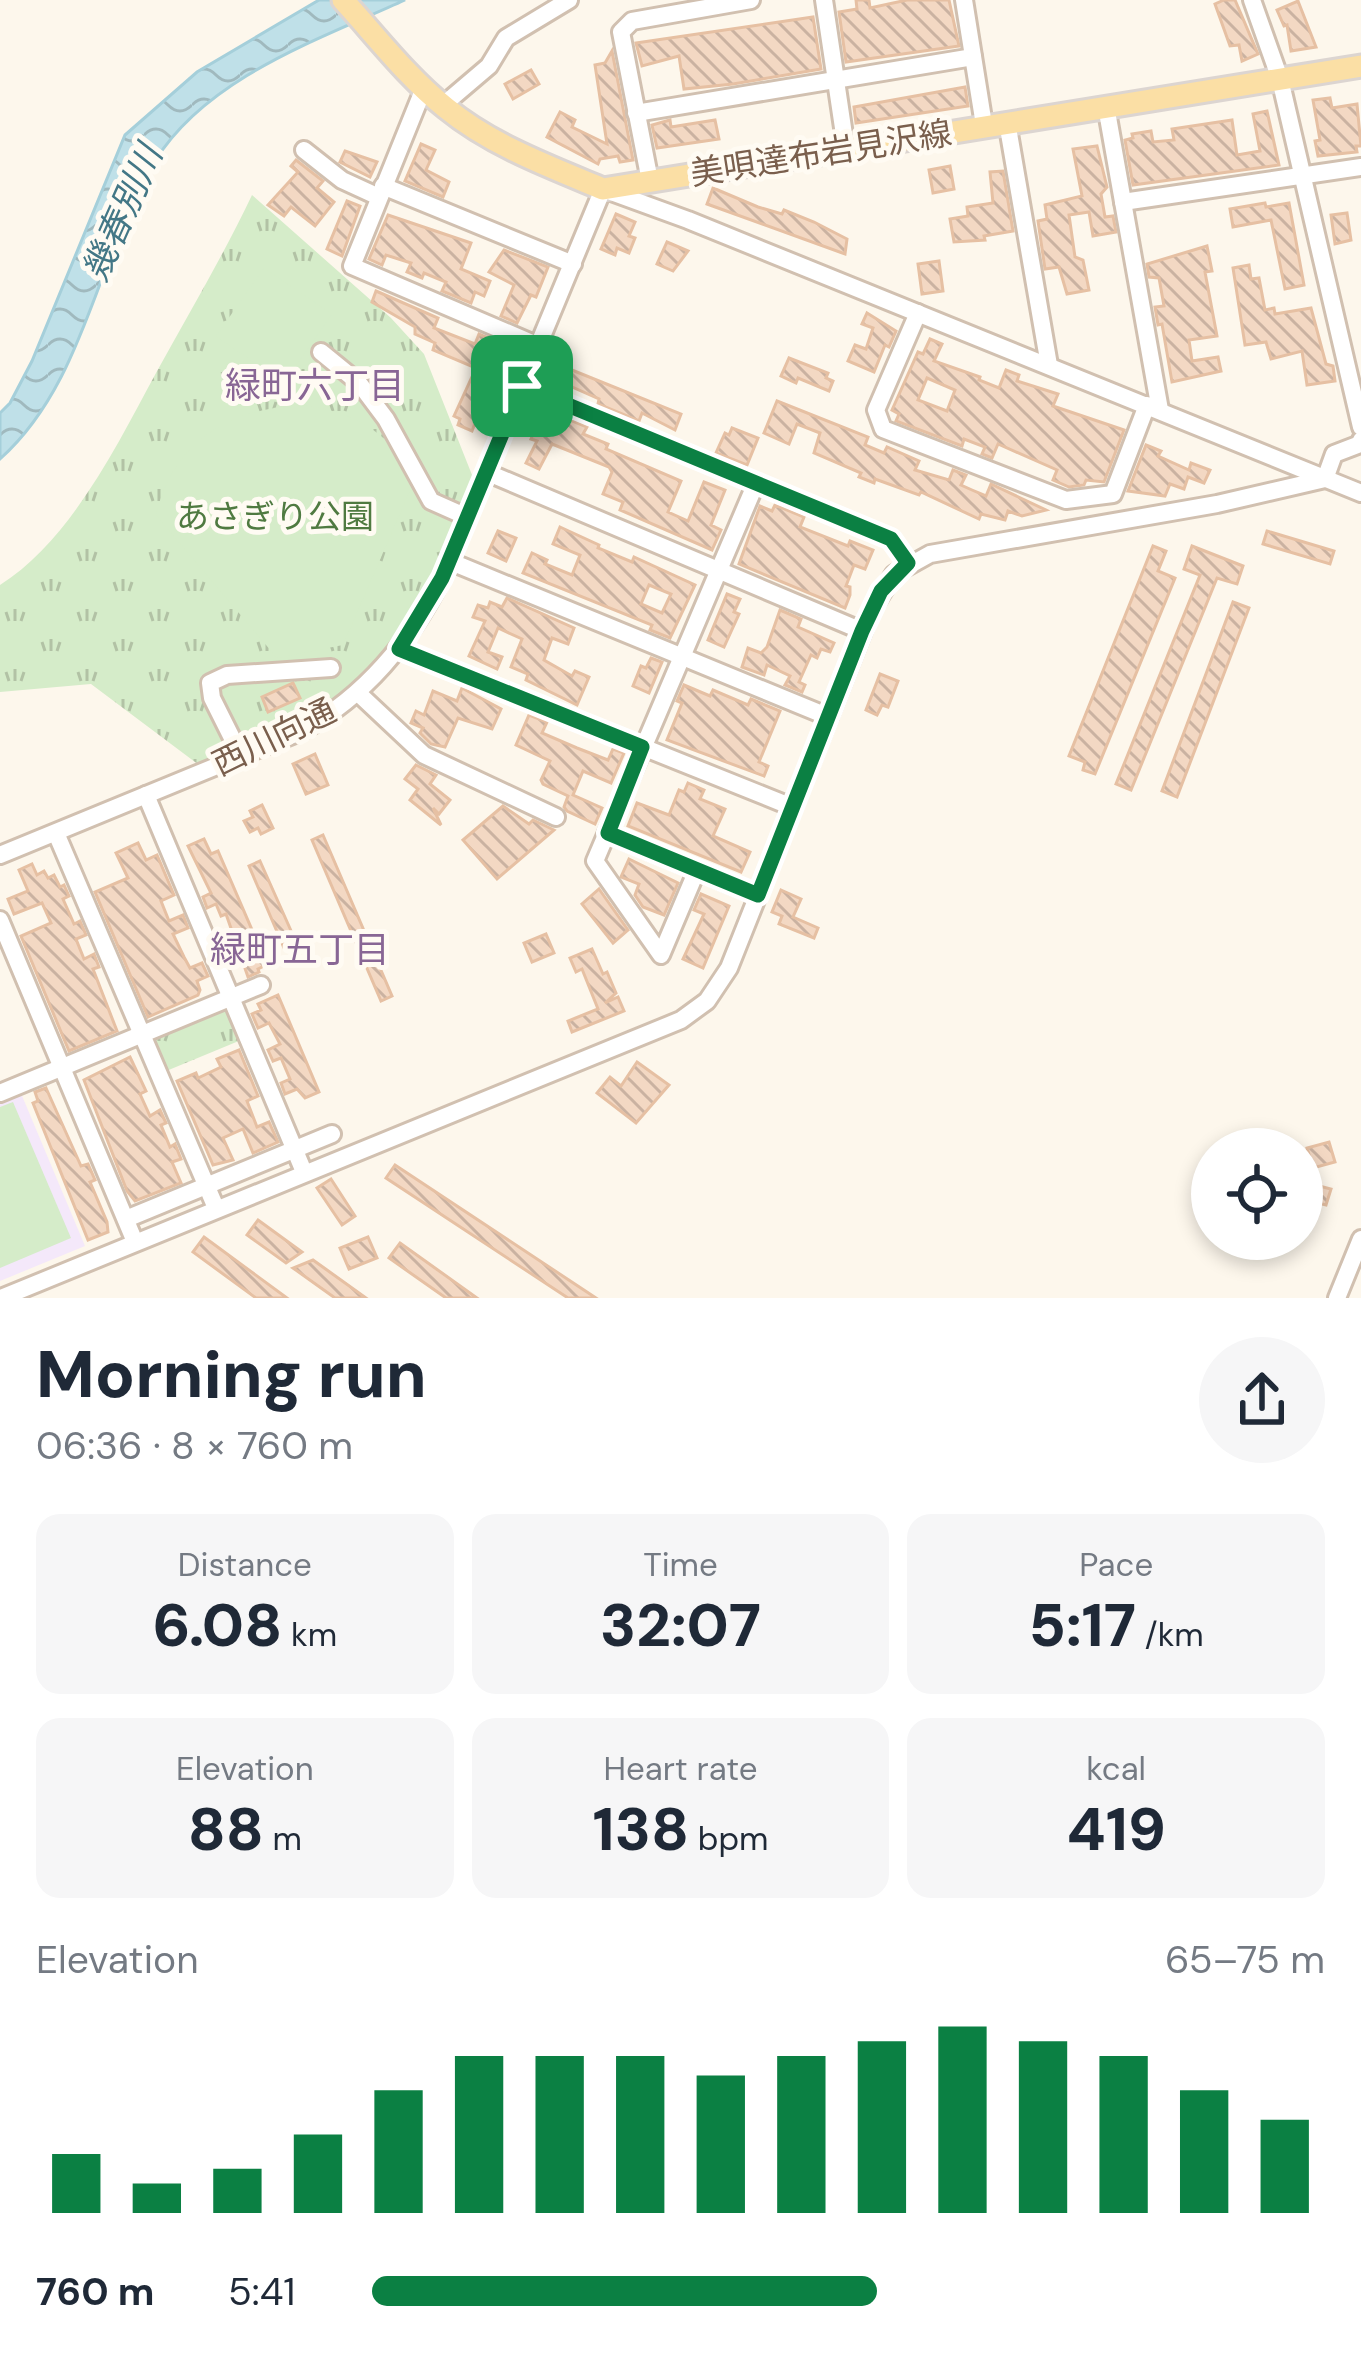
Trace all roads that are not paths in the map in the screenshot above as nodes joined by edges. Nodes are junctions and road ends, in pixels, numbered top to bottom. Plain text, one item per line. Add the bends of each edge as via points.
1 (343, 0) edge
2 (569, 0) edge
3 (751, 0) edge
4 (824, 0) edge
5 (964, 0) edge
6 (1252, 0) edge
7 (973, 57) junction
8 (1361, 66) edge
9 (1280, 79) junction
10 (836, 81) junction
11 (424, 88) junction
12 (442, 106) junction
13 (1106, 106) junction
14 (637, 113) junction
15 (995, 124) junction
16 (846, 148) junction
17 (304, 150) dead end
18 (1361, 167) edge
19 (1303, 175) junction
20 (650, 181) junction
21 (603, 189) junction
22 (381, 192) junction
23 (1124, 202) junction
24 (573, 264) junction
25 (918, 313) junction
26 (539, 346) junction
27 (322, 352) dead end
28 (1048, 365) junction
29 (522, 386) junction
30 (1154, 408) junction
31 (1360, 420) edge
32 (1361, 440) edge
33 (486, 472) junction
34 (1324, 479) junction
35 (756, 483) junction
36 (1361, 493) edge
37 (467, 518) junction
38 (449, 561) junction
39 (908, 563) junction
40 (718, 571) junction
41 (862, 631) junction
42 (399, 649) junction
43 (682, 656) junction
44 (331, 668) dead end
45 (358, 693) junction
46 (829, 717) junction
47 (642, 747) junction
48 (241, 756) junction
49 (146, 795) junction
50 (793, 807) junction
51 (556, 817) dead end
52 (56, 832) junction
53 (608, 833) junction
54 (0, 855) edge
55 (697, 870) junction
56 (758, 895) junction
57 (0, 920) edge
58 (261, 985) dead end
59 (231, 998) junction
60 (142, 1034) junction
61 (62, 1067) junction
62 (2, 1088) edge
63 (332, 1134) dead end
64 (294, 1148) junction
65 (304, 1172) junction
66 (206, 1185) junction
67 (216, 1208) junction
68 (126, 1219) junction
69 (1361, 1239) edge
70 (135, 1242) junction
71 (1, 1298) edge
72 (1337, 1298) edge

1 - 11 main road
2 - 12 street via 506,38 489,66
3 - 14 street via 632,21 621,32
4 - 10 street
5 - 7 street
6 - 9 street
7 - 10 street
7 - 15 street
8 - 9 main road, 美唄達布岩見沢線
9 - 13 main road, 美唄達布岩見沢線
9 - 19 street
10 - 14 street
10 - 16 street
11 - 12 main road
11 - 22 street
12 - 21 main road via 488,137
13 - 15 main road, 美唄達布岩見沢線
13 - 23 street
14 - 20 street
15 - 16 main road, 美唄達布岩見沢線
15 - 28 street
16 - 20 main road, 美唄達布岩見沢線
17 - 22 street via 342,180
18 - 19 street
19 - 23 street
19 - 31 street
20 - 21 main road, 美唄達布岩見沢線
21 - 24 street, 西川向通
21 - 25 street
22 - 24 street
22 - 26 street via 352,266
23 - 30 street
24 - 26 street, 西川向通
25 - 28 street
25 - 30 street via 876,410 883,429 1066,500 1113,494
26 - 29 street, 西川向通
27 - 37 street via 386,419 431,501
28 - 30 street
29 - 33 street, 西川向通
29 - 35 street
30 - 34 street
32 - 34 street via 1334,454
33 - 37 street, 西川向通
33 - 40 street
34 - 36 street
34 - 39 street
35 - 39 street via 891,539
35 - 40 street
37 - 38 street, 西川向通
38 - 42 street, 西川向通
38 - 43 street
39 - 41 street via 881,591
40 - 41 street
40 - 43 street
41 - 46 street
42 - 45 street, 西川向通
42 - 47 street
43 - 46 street
43 - 47 street
44 - 48 street via 226,675 211,683
45 - 48 street, 西川向通 via 302,731
45 - 51 street via 424,755
46 - 50 street
47 - 50 street
47 - 53 street
48 - 49 street, 西川向通
49 - 52 street, 西川向通
49 - 59 street
50 - 56 street
52 - 54 street, 西川向通
52 - 60 street
53 - 55 street
53 - 55 street via 595,861 661,955
55 - 56 street
56 - 65 street via 724,979 681,1019
57 - 61 street
58 - 59 street
59 - 60 street
59 - 64 street
60 - 61 street
60 - 66 street
61 - 62 street
61 - 68 street
63 - 64 street
64 - 65 street
64 - 66 street
65 - 67 street
66 - 67 street
66 - 68 street
67 - 70 street
68 - 70 street
69 - 72 street
70 - 71 street

